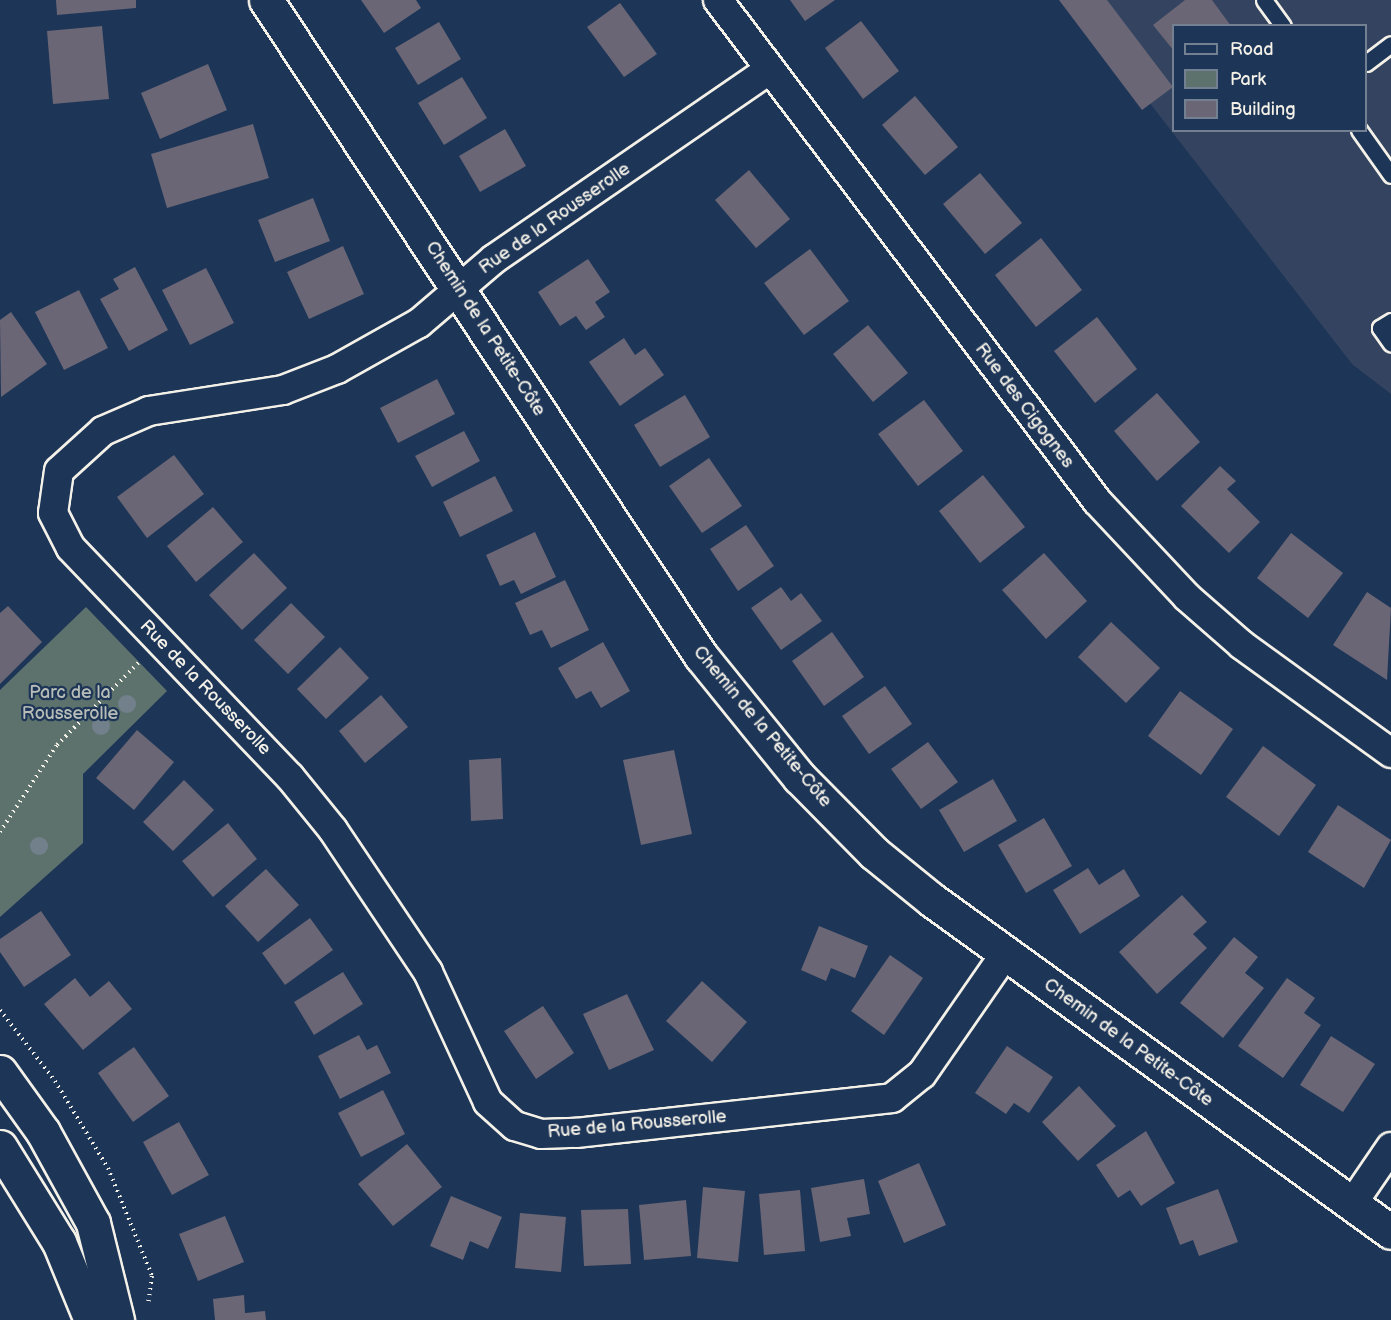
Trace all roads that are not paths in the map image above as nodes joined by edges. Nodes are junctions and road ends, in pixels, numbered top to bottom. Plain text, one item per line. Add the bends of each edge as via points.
1 (266, 0) edge
2 (718, 0) edge
3 (1264, 0) edge
4 (1282, 24) edge
5 (1391, 44) edge
6 (1367, 62) edge
7 (769, 70) junction
8 (1360, 132) edge
9 (1391, 175) edge
10 (458, 290) junction
11 (1391, 321) edge
12 (1391, 344) edge
13 (1391, 753) edge
14 (1005, 954) junction
15 (0, 1072) edge
16 (0, 1147) edge
17 (1391, 1147) edge
18 (1352, 1204) junction
19 (1391, 1232) edge
20 (131, 1313) edge
21 (91, 1320) edge

1 - 10 street, Chemin de la Petite-Côte
2 - 7 street, Rue des Cigognes
3 - 4 lane
5 - 6 lane
7 - 10 street, Rue de la Rousserolle via 494,258
7 - 13 street, Rue des Cigognes via 1119,526 1234,639
8 - 9 lane
10 - 14 street, Chemin de la Petite-Côte via 701,656 756,726 874,853
10 - 14 street, Rue de la Rousserolle via 419,322 319,377 283,390 149,411 103,431 66,461 52,503 57,527 71,549 290,777 354,859 428,972 495,1112 527,1131 557,1134 892,1098 922,1074
11 - 12 lane via 1380,328
14 - 18 street, Chemin de la Petite-Côte
15 - 20 street via 43,1132 93,1224
16 - 21 street via 59,1242
17 - 18 street
18 - 19 street, Chemin de la Petite-Côte

